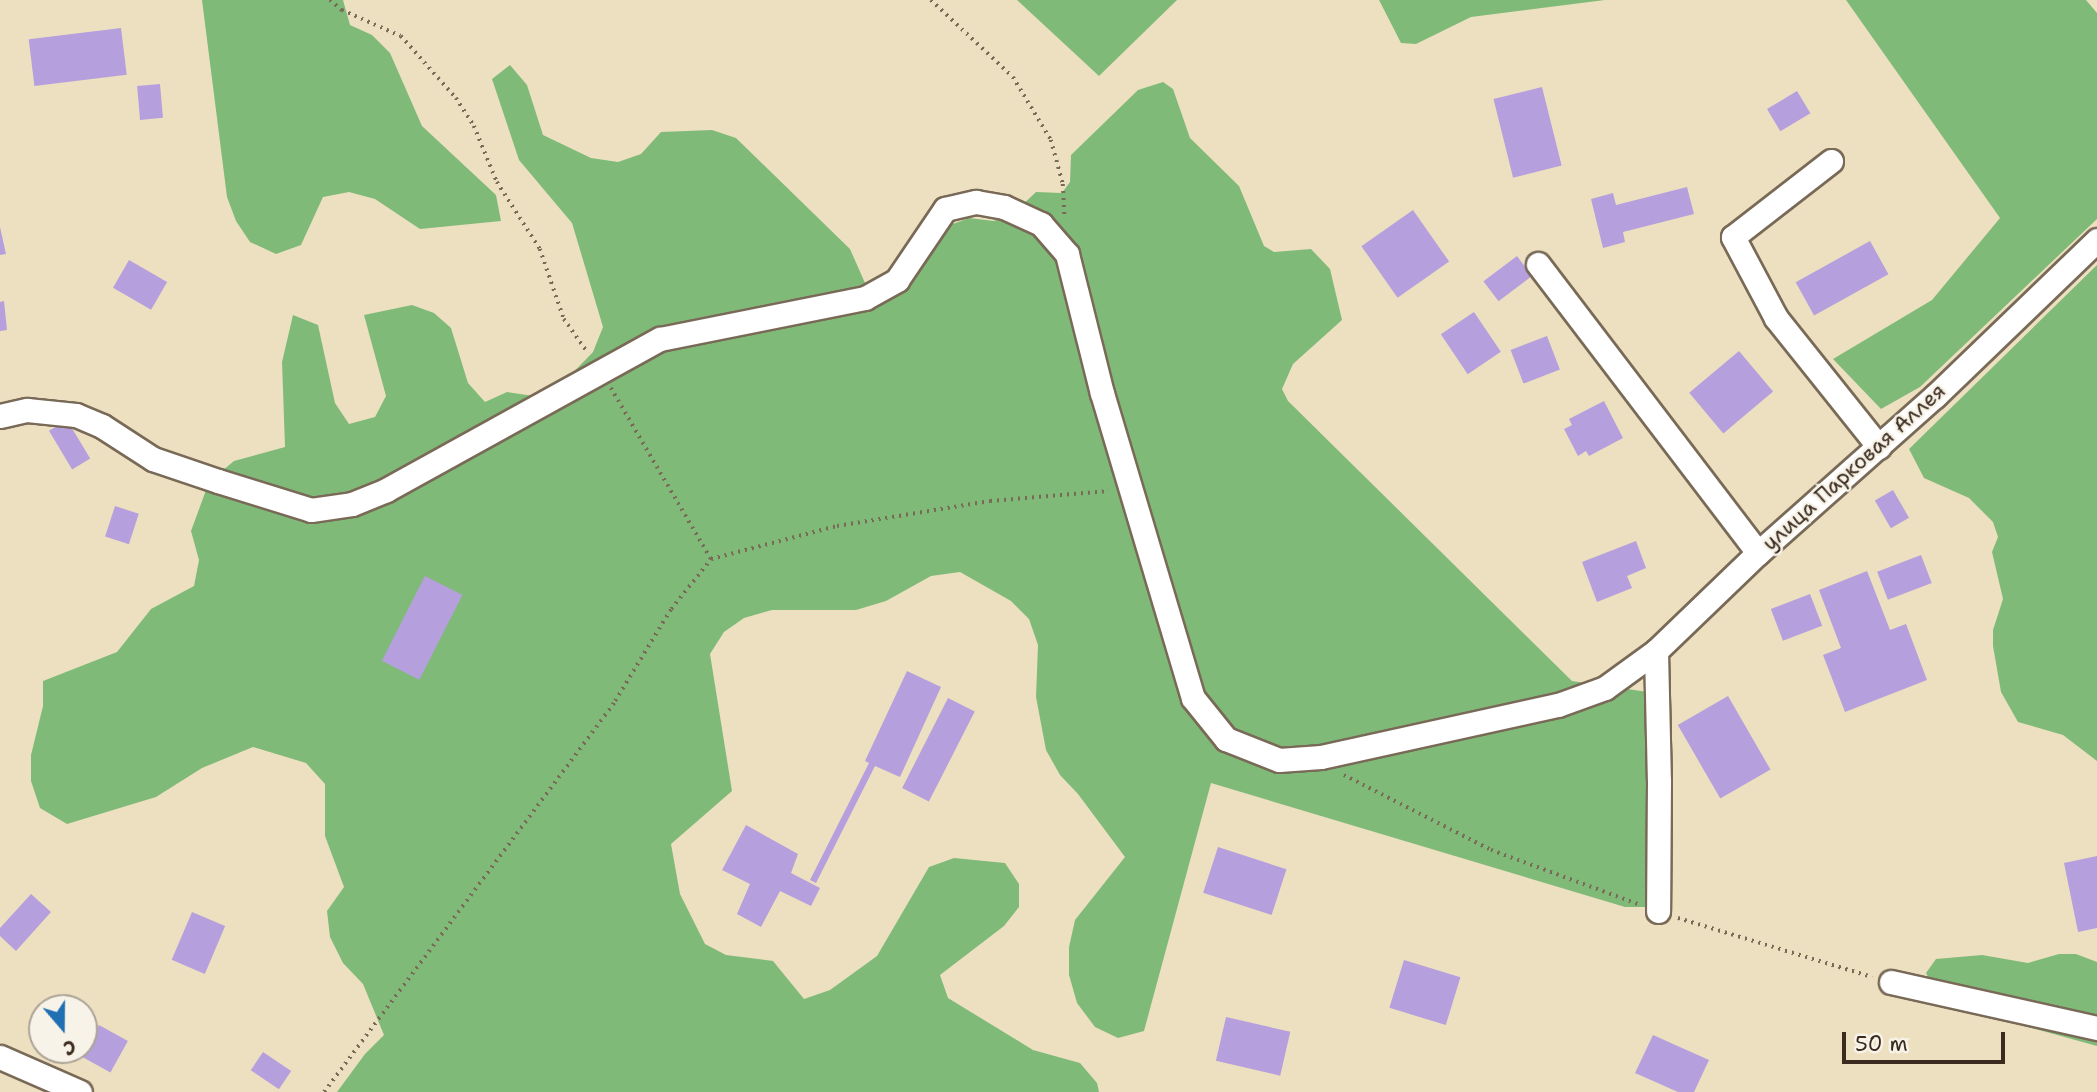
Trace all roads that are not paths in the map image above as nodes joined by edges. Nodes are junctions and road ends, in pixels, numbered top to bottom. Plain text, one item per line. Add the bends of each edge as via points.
1 (1831, 161) dead end
2 (2097, 240) edge
3 (1538, 264) dead end
4 (0, 416) edge
5 (1879, 447) junction
6 (1758, 553) junction
7 (1656, 651) junction
8 (1658, 911) road end
9 (1891, 982) road end
10 (2097, 1028) edge
11 (0, 1057) edge
12 (80, 1092) edge

1 - 5 street via 1734,237 1776,318
2 - 5 street, улица Парковая Аллея
3 - 6 street
4 - 7 street, улица Парковая Аллея via 27,411 76,415 153,459 311,510 352,503 386,490 660,339 865,298 897,280 945,209 976,202 1004,207 1041,224 1067,254 1129,489 1193,698 1226,739 1279,760 1321,757 1558,705 1605,688
5 - 6 street, улица Парковая Аллея
6 - 7 street, улица Парковая Аллея
7 - 8 street
9 - 10 street
11 - 12 street

